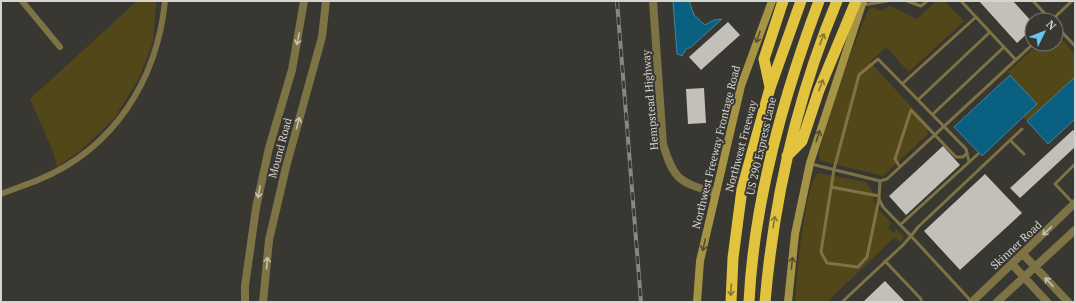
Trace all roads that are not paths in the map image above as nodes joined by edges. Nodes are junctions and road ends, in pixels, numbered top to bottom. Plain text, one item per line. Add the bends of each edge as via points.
1 (22, 1) edge
2 (166, 1) edge
3 (304, 1) edge
4 (326, 1) edge
5 (653, 1) edge
6 (772, 1) edge
7 (783, 1) edge
8 (801, 1) edge
9 (819, 1) edge
10 (837, 1) edge
11 (887, 1) edge
12 (907, 1) edge
13 (927, 1) edge
14 (961, 1) edge
15 (1033, 1) edge
16 (1072, 1) edge
17 (860, 3) edge
18 (1043, 12) edge
19 (1062, 12) edge
20 (976, 18) junction
21 (990, 32) junction
22 (1064, 34) edge
23 (1075, 46) edge
24 (60, 47) dead end
25 (1004, 47) junction
26 (1024, 52) edge
27 (1016, 60) junction
28 (903, 83) junction
29 (770, 88) junction
30 (919, 99) junction
31 (933, 114) junction
32 (944, 126) junction
33 (1022, 129) dead end
34 (934, 135) junction
35 (1010, 140) junction
36 (967, 153) junction
37 (978, 154) dead end
38 (1024, 154) dead end
39 (787, 157) junction
40 (969, 162) junction
41 (810, 163) junction
42 (1075, 164) edge
43 (900, 167) junction
44 (834, 169) junction
45 (880, 181) junction
46 (831, 187) junction
47 (715, 193) junction
48 (1, 194) edge
49 (879, 197) junction
50 (1075, 204) edge
51 (900, 225) junction
52 (1075, 230) edge
53 (911, 236) junction
54 (1023, 254) junction
55 (885, 261) junction
56 (1012, 264) junction
57 (1035, 266) junction
58 (1024, 277) junction
59 (245, 302) edge
60 (264, 302) edge
61 (697, 302) edge
62 (731, 302) edge
63 (749, 302) edge
64 (765, 302) edge
65 (788, 302) edge
66 (842, 302) edge
67 (921, 302) edge
68 (972, 302) edge
69 (997, 302) edge
70 (1047, 302) edge
71 (1068, 302) edge

1 - 24 street
2 - 48 street via 162,27 149,68 140,90 122,116 101,138 70,163 39,180
3 -> 59 street, Mound Road via 292,70 269,148 257,202
60 -> 4 street, Mound Road via 269,240 322,37
5 - 47 street, Hempstead Highway via 663,144 668,160 681,181
6 -> 47 main road, Northwest Freeway Frontage Road via 741,86
7 - 29 highway via 764,59
8 - 29 highway, Northwest Freeway
9 - 63 highway, US 290 Express Lane via 793,74 773,145 754,244
39 -> 10 highway via 807,82
11 - 17 lane
12 - 13 lane via 921,6
14 - 20 lane
15 - 18 lane
16 - 19 lane
39 -> 17 highway via 802,141 819,90
41 -> 17 main road
20 - 21 lane
20 - 28 lane
21 - 25 lane
21 - 30 lane
22 - 23 lane
25 - 27 lane
25 - 31 lane
26 - 27 lane
27 - 32 lane
28 - 30 lane
28 - 44 lane via 878,59 859,75
29 -> 62 highway, Northwest Freeway via 742,188 733,258
30 - 31 lane
31 - 32 lane
32 - 34 lane
32 - 36 lane
33 - 35 lane
34 - 36 lane via 956,157 964,157
34 - 43 lane
34 - 43 lane via 911,110 895,159
35 - 38 lane
35 - 53 lane
36 - 40 lane
37 - 40 lane
64 -> 39 highway via 774,226
40 - 51 lane
41 - 44 lane
65 -> 41 main road via 795,234
42 - 50 lane via 1055,184
43 - 45 lane via 887,179
44 - 45 lane
44 - 46 lane
45 - 49 lane
46 - 49 lane
46 - 49 lane via 820,252 827,263 858,266 867,257
47 -> 61 main road, Northwest Freeway Frontage Road via 700,261
49 - 51 lane via 883,207
50 -> 54 street, Skinner Road
51 - 53 lane
52 - 57 street
53 - 55 lane
53 - 68 lane
54 - 56 street, Skinner Road
54 - 57 street
55 - 66 lane
55 - 67 lane
56 - 58 street
56 - 68 street, Skinner Road
57 - 58 street
71 -> 57 street
58 - 69 street
58 - 70 street

